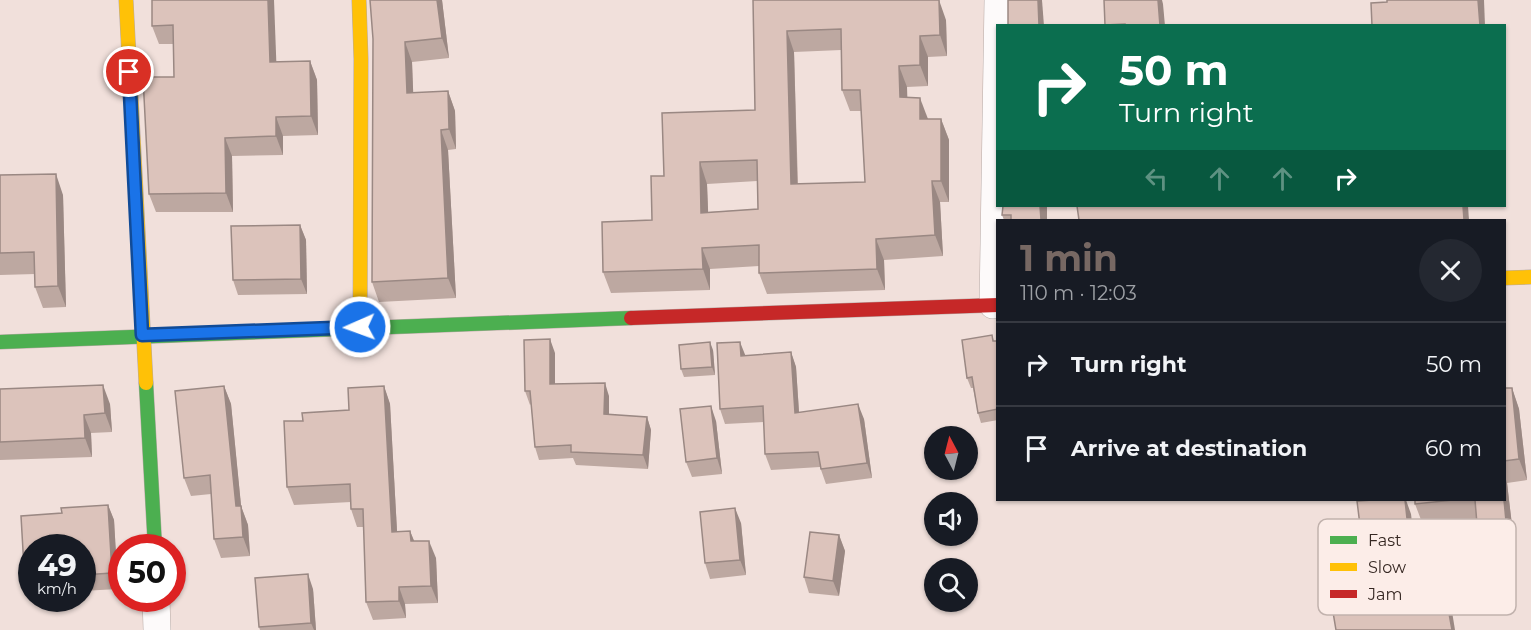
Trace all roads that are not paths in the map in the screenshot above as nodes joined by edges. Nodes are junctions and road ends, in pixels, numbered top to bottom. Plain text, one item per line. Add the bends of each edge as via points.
1 (126, 0) edge
2 (359, 0) edge
3 (998, 0) edge
4 (998, 24) edge
5 (996, 203) edge
6 (1531, 277) edge
7 (1506, 278) edge
8 (995, 305) edge
9 (360, 327) junction
10 (142, 335) junction
11 (0, 342) edge
12 (154, 534) edge
13 (156, 612) edge
14 (157, 630) edge

1 - 10 main road
2 - 9 main road
3 - 4 street
5 - 8 street
6 - 7 main road
8 - 9 main road
9 - 10 main road
10 - 11 main road
10 - 12 main road
13 - 14 street

